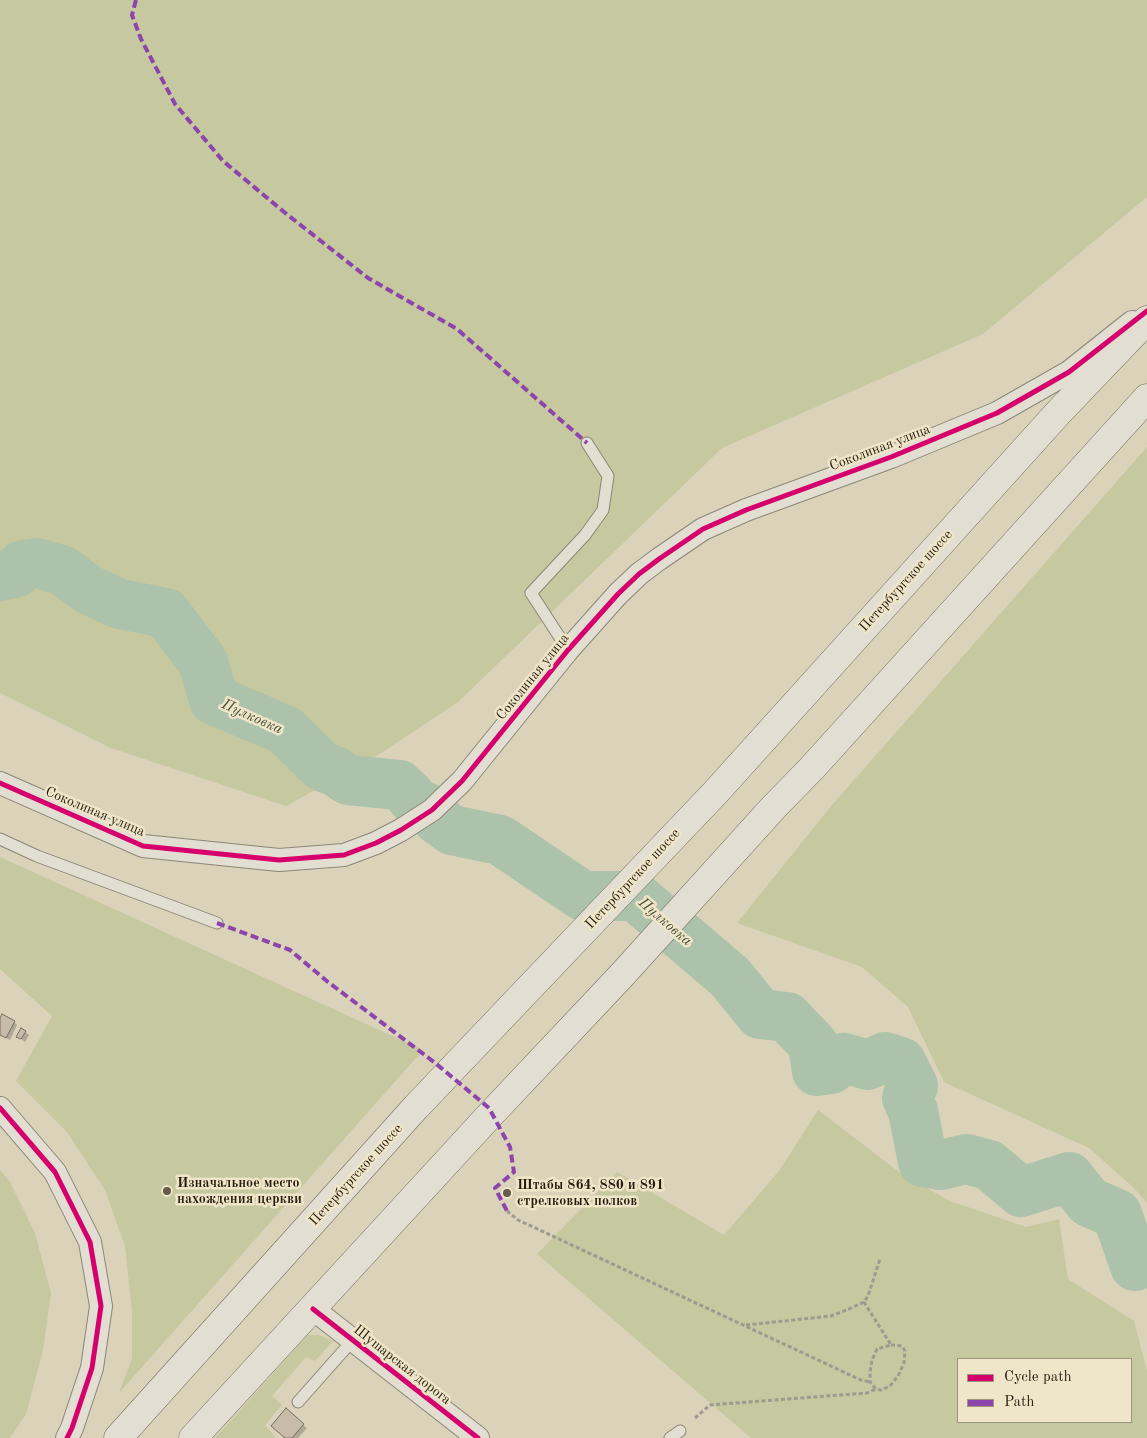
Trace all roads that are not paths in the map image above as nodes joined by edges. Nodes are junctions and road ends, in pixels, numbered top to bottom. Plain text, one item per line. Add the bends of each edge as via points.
1 (1147, 311) edge
2 (1147, 320) edge
3 (1147, 398) edge
4 (587, 443) dead end
5 (568, 650) junction
6 (0, 783) edge
7 (0, 839) edge
8 (217, 923) dead end
9 (0, 1108) edge
10 (313, 1309) junction
11 (353, 1340) junction
12 (298, 1402) dead end
13 (680, 1431) road end
14 (67, 1438) edge
15 (118, 1438) edge
16 (193, 1438) edge
17 (478, 1438) edge
18 (670, 1438) edge

1 - 5 street, Соколиная улица via 1068,372 997,413 891,457 762,503 703,529 639,574
2 - 15 main road, Петербургское шоссе via 1058,413 715,792 416,1107
3 - 10 main road via 819,760
4 - 5 lane via 608,476 603,510 585,535 530,593
5 - 6 street, Соколиная улица via 462,781 432,810 376,843 344,855 279,860 142,846
7 - 8 lane
9 - 14 street via 55,1172 90,1242 101,1306 92,1368
10 - 11 street, Шушарская дорога
10 - 16 main road
11 - 12 lane
11 - 17 street, Шушарская дорога
13 - 18 lane

